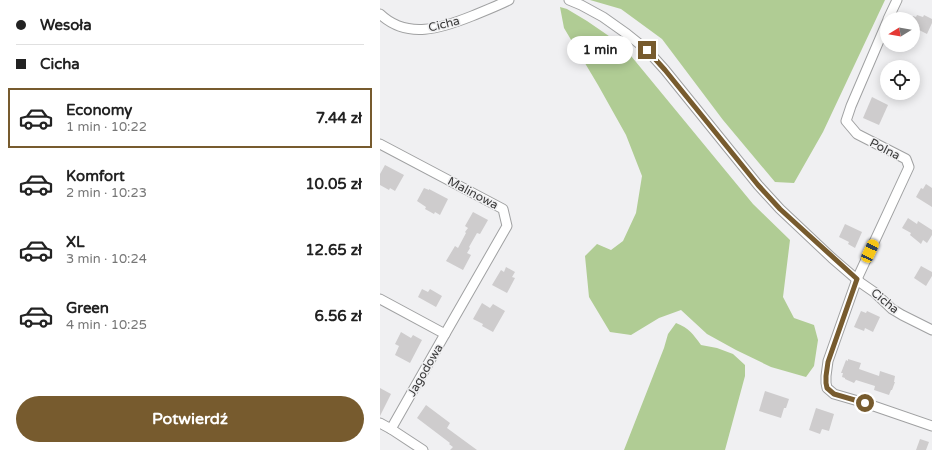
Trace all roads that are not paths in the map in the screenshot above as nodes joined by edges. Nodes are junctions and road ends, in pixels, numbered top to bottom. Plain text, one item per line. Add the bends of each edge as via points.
1 (509, 0) edge
2 (569, 0) edge
3 (897, 0) edge
4 (891, 12) edge
5 (380, 14) edge
6 (880, 38) edge
7 (380, 144) edge
8 (857, 279) junction
9 (380, 299) edge
10 (932, 330) edge
11 (445, 334) junction
12 (380, 422) edge
13 (932, 426) edge
14 (392, 428) junction
15 (423, 450) edge

1 - 5 street, Cicha via 439,28 411,29 392,24
2 - 8 street, Cicha via 603,17 647,50 780,209
3 - 4 street
6 - 8 street, Polna via 846,121 857,134 906,159 909,167
7 - 11 street, Malinowa via 503,209 507,226
8 - 10 street, Cicha via 902,315
8 - 13 street via 828,362 827,388 834,394
9 - 11 street, Jagodowa
11 - 14 street, Jagodowa
12 - 14 street
14 - 15 street

